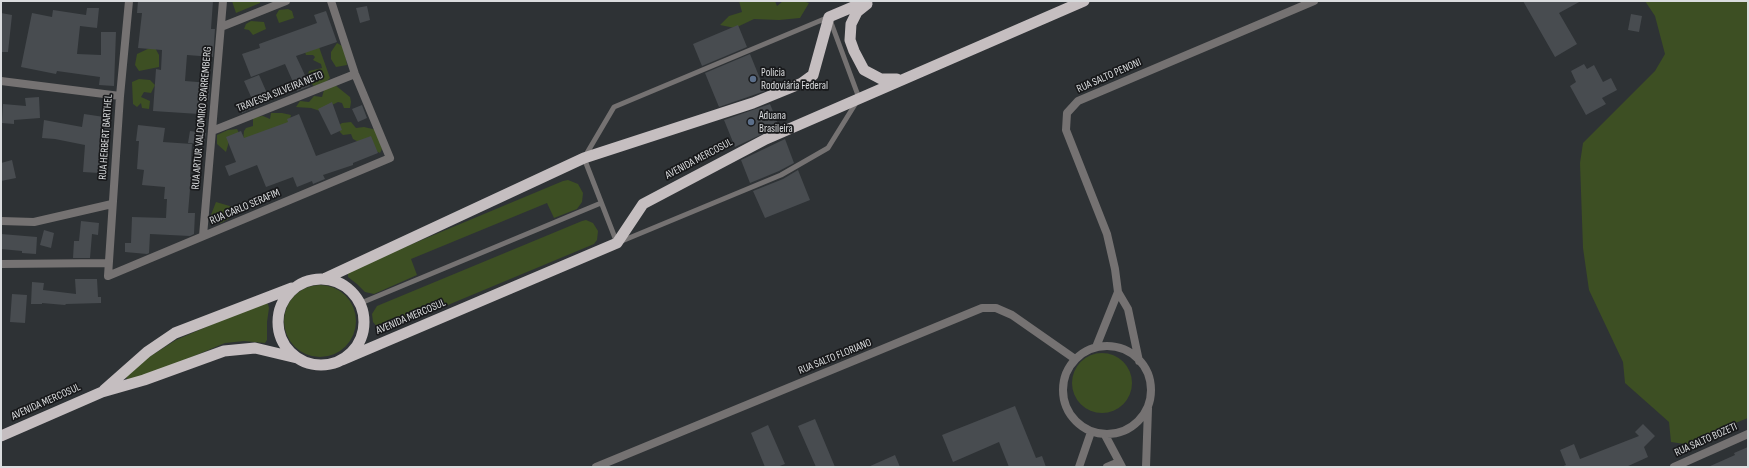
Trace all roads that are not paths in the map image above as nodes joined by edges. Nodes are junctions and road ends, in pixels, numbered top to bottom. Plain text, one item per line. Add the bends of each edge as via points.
1 (129, 1) edge
2 (223, 1) edge
3 (286, 1) edge
4 (331, 1) edge
5 (867, 1) edge
6 (871, 1) edge
7 (1084, 1) edge
8 (1314, 1) edge
9 (829, 17) junction
10 (221, 27) junction
11 (356, 74) junction
12 (903, 79) junction
13 (1, 81) edge
14 (120, 96) junction
15 (859, 98) junction
16 (212, 131) junction
17 (584, 158) junction
18 (601, 203) junction
19 (112, 204) junction
20 (1, 221) edge
21 (204, 236) junction
22 (617, 243) junction
23 (108, 263) junction
24 (1, 264) edge
25 (108, 276) joint
26 (326, 278) junction
27 (295, 287) junction
28 (1118, 292) junction
29 (361, 303) junction
30 (1096, 347) junction
31 (297, 358) junction
32 (1075, 359) junction
33 (342, 360) junction
34 (1139, 361) junction
35 (102, 392) junction
36 (1148, 408) junction
37 (1091, 432) junction
38 (1748, 434) edge
39 (1105, 435) junction
40 (1, 436) edge
41 (1121, 465) edge
42 (596, 467) edge
43 (1080, 467) edge
44 (1107, 467) edge
45 (1146, 467) edge
46 (1674, 467) edge

1 - 14 street, RUA HERBERT BARTHEL
2 - 10 street, RUA ARTUR VALDOMIRO SPARREMBERG
3 - 10 street
4 - 11 street
5 - 9 highway
6 - 12 highway via 857,12 851,24 850,40 854,51 864,70 882,79
7 - 12 highway, AVENIDA MERCOSUL
8 - 28 street, RUA SALTO PENONI via 1078,101 1067,113 1066,130 1107,234
9 - 15 lane
9 - 17 lane via 614,107
9 - 17 highway, AVENIDA MERCOSUL via 813,75 802,82 753,103
10 - 16 street, RUA ARTUR VALDOMIRO SPARREMBERG
11 - 16 street, TRAVESSA SILVEIRA NETO
11 - 21 street, RUA CARLO SERAFIM via 390,158
12 - 15 highway, AVENIDA MERCOSUL
13 - 14 street
14 - 19 street, RUA HERBERT BARTHEL
15 - 22 highway, AVENIDA MERCOSUL via 766,139 659,194 643,204
15 - 22 lane via 828,148 781,176
16 - 21 street, RUA ARTUR VALDOMIRO SPARREMBERG
17 - 18 lane
17 - 26 highway, AVENIDA MERCOSUL
18 - 22 lane
18 - 29 lane
19 - 20 street via 34,222
19 - 23 street, RUA HERBERT BARTHEL
21 - 25 street, RUA CARLO SERAFIM
22 - 33 highway, AVENIDA MERCOSUL
23 - 24 street
23 - 25 street, RUA HERBERT BARTHEL
26 - 27 highway, AVENIDA MERCOSUL via 309,280
26 - 29 highway via 341,283 352,291
27 - 31 highway, AVENIDA MERCOSUL via 286,296 279,310 280,335
27 - 35 highway, AVENIDA MERCOSUL via 175,333 147,352
28 - 30 street, RUA SALTO PENONI
28 - 34 street, RUA SALTO PENONI via 1128,309
29 - 33 highway, AVENIDA MERCOSUL via 365,320 363,336 356,348
30 - 32 street
30 - 34 street via 1121,348
31 - 33 highway, AVENIDA MERCOSUL via 311,364 325,365
31 - 35 highway, AVENIDA MERCOSUL via 256,348 224,351 144,380
32 - 37 street via 1067,371 1063,385 1063,400 1078,424
32 - 42 street, RUA SALTO FLORIANO via 1012,315 996,308 982,308
34 - 36 street via 1150,379 1151,394
35 - 40 highway, AVENIDA MERCOSUL
36 - 39 street via 1140,420 1128,429 1117,434
36 - 45 street
37 - 39 street
37 - 43 street
38 - 46 street, RUA SALTO BOZETI
39 - 41 street
41 - 44 street

